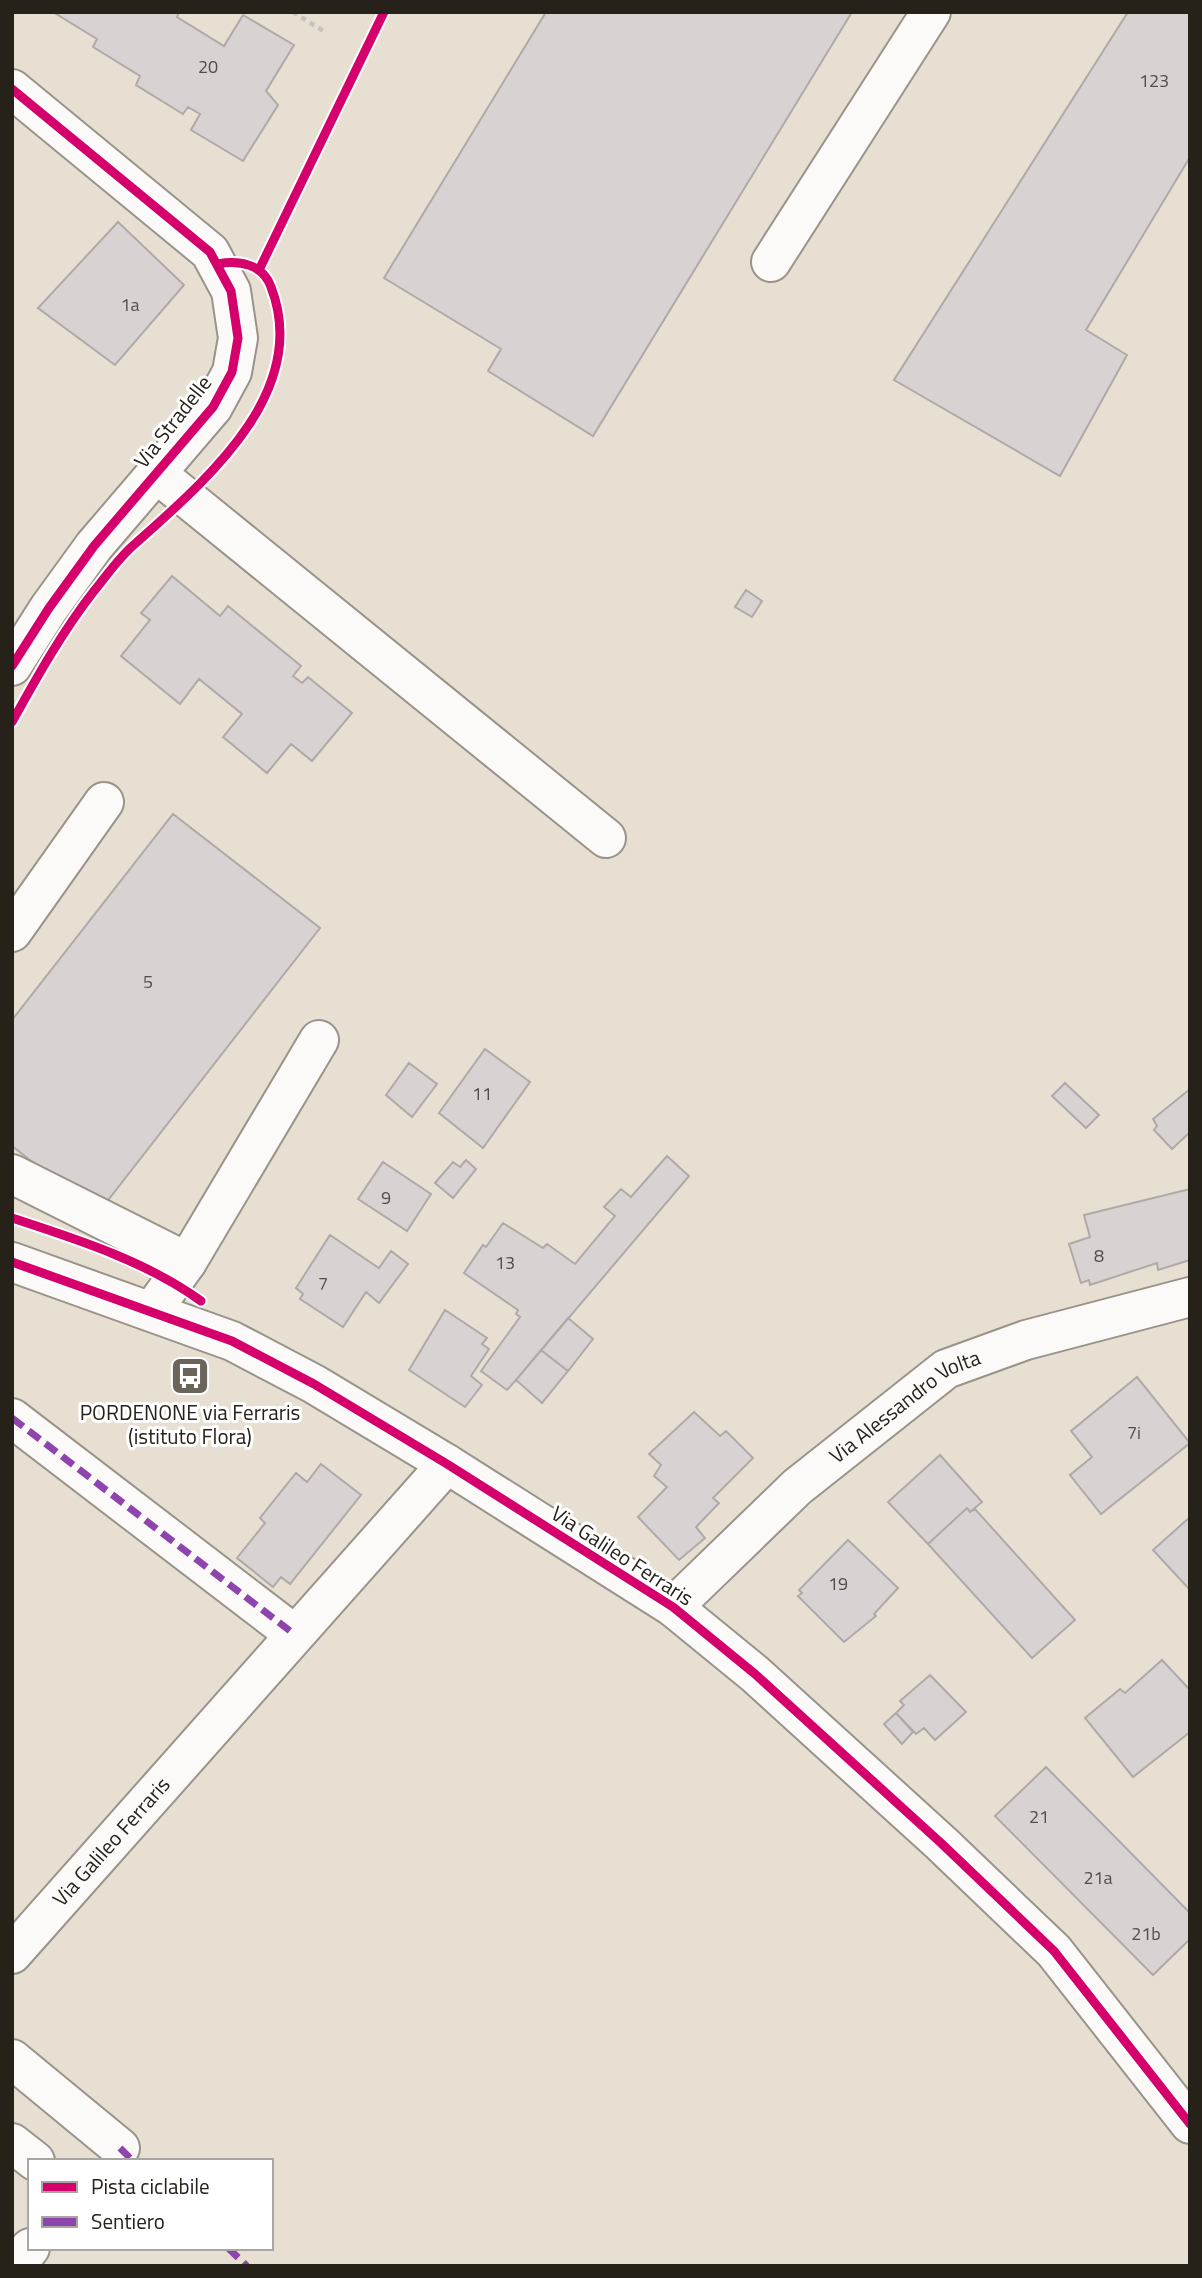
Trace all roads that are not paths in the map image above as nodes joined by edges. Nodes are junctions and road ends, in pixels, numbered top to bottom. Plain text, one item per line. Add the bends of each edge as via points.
1 (931, 12) edge
2 (12, 89) edge
3 (771, 262) dead end
4 (156, 473) junction
5 (12, 666) edge
6 (104, 802) dead end
7 (606, 838) dead end
8 (12, 932) edge
9 (319, 1040) dead end
10 (12, 1174) edge
11 (12, 1262) edge
12 (187, 1262) junction
13 (1190, 1297) edge
14 (152, 1311) junction
15 (12, 1418) edge
16 (447, 1464) junction
17 (673, 1607) junction
18 (294, 1634) junction
19 (12, 1954) edge
20 (12, 2059) edge
21 (1190, 2124) edge
22 (12, 2143) edge
23 (120, 2148) dead end
24 (32, 2159) edge
25 (28, 2250) edge
26 (16, 2266) edge

1 - 3 street
2 - 4 street, Via Stradelle via 200,241 226,276 238,325 232,372 213,407
4 - 5 street, Via Stradelle via 94,546
4 - 7 street
6 - 8 street
9 - 12 street
10 - 12 street
11 - 14 street, Via Galileo Ferraris
12 - 14 street
13 - 17 street, Via Alessandro Volta via 1026,1340 946,1369 797,1487
14 - 16 street, Via Galileo Ferraris via 232,1341
15 - 18 street
16 - 17 street, Via Galileo Ferraris
16 - 18 street, Via Galileo Ferraris
17 - 21 street, Via Galileo Ferraris via 765,1682 1054,1951
18 - 19 street, Via Galileo Ferraris
20 - 23 street
22 - 24 street
25 - 26 street

